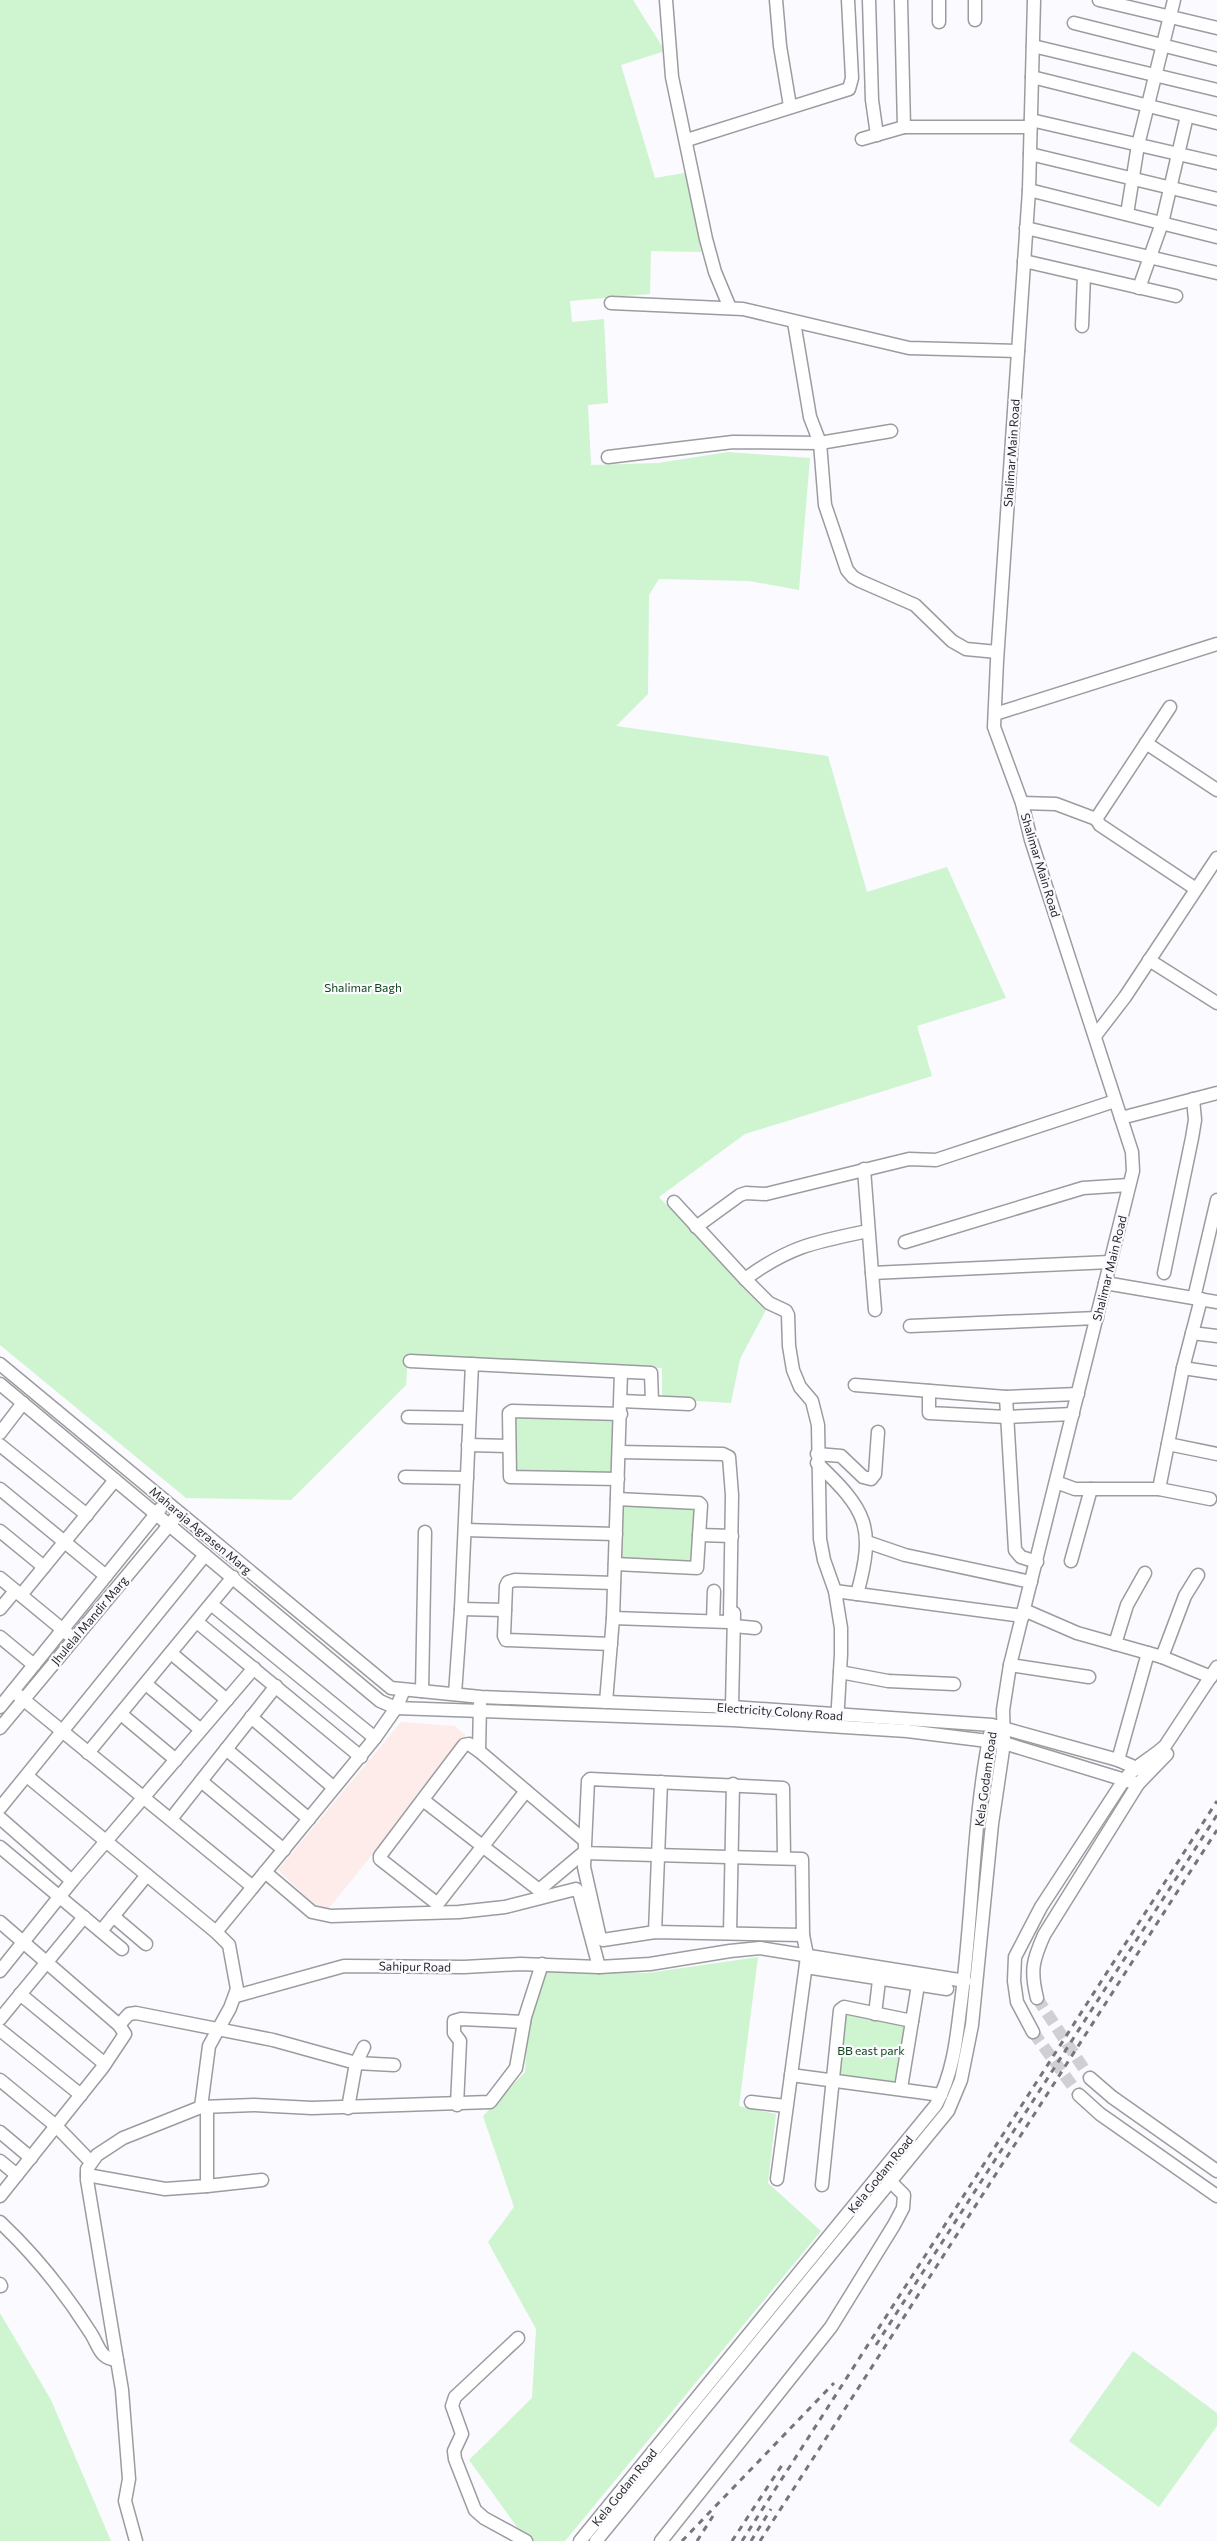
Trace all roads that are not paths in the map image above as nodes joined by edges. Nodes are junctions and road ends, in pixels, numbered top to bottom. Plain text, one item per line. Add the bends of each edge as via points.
1 (666, 0) edge
2 (776, 0) edge
3 (848, 0) edge
4 (868, 0) edge
5 (901, 0) edge
6 (939, 0) edge
7 (975, 0) edge
8 (1034, 0) edge
9 (1099, 0) edge
10 (1174, 0) edge
11 (1170, 18) junction
12 (975, 20) dead end
13 (939, 22) dead end
14 (1074, 23) dead end
15 (1217, 28) edge
16 (1033, 46) junction
17 (1163, 46) junction
18 (1217, 59) edge
19 (1155, 76) junction
20 (1032, 77) junction
21 (1217, 90) edge
22 (790, 106) junction
23 (1148, 106) junction
24 (1187, 116) junction
25 (1031, 124) junction
26 (1217, 124) edge
27 (904, 127) junction
28 (877, 135) junction
29 (862, 139) dead end
30 (687, 140) junction
31 (1138, 145) junction
32 (1030, 154) junction
33 (1178, 154) junction
34 (1217, 163) edge
35 (1133, 179) junction
36 (1170, 188) junction
37 (1028, 190) junction
38 (1217, 199) edge
39 (1127, 214) junction
40 (1162, 223) junction
41 (1026, 228) junction
42 (1217, 236) edge
43 (1149, 257) junction
44 (1024, 262) junction
45 (1217, 273) edge
46 (1084, 275) junction
47 (1140, 288) junction
48 (1176, 296) dead end
49 (611, 303) dead end
50 (730, 308) junction
51 (794, 322) junction
52 (1082, 326) dead end
53 (1018, 351) junction
54 (891, 431) dead end
55 (820, 443) junction
56 (608, 458) dead end
57 (1217, 644) edge
58 (997, 652) junction
59 (1170, 707) dead end
60 (995, 714) junction
61 (1146, 743) junction
62 (1217, 790) edge
63 (1022, 803) junction
64 (1096, 819) junction
65 (1216, 862) edge
66 (1196, 890) junction
67 (1150, 960) junction
68 (1217, 1003) edge
69 (1095, 1036) junction
70 (1217, 1093) edge
71 (1193, 1099) junction
72 (1115, 1101) junction
73 (1121, 1118) junction
74 (864, 1169) junction
75 (1129, 1186) junction
76 (1217, 1200) edge
77 (674, 1202) dead end
78 (696, 1226) junction
79 (868, 1231) junction
80 (1213, 1238) edge
81 (904, 1242) dead end
82 (1110, 1262) junction
83 (872, 1273) junction
84 (1164, 1273) dead end
85 (745, 1279) junction
86 (1105, 1283) junction
87 (1198, 1298) junction
88 (1217, 1302) edge
89 (875, 1310) dead end
90 (1097, 1318) junction
91 (910, 1326) dead end
92 (1192, 1333) junction
93 (1217, 1336) edge
94 (410, 1361) dead end
95 (0, 1364) edge
96 (472, 1364) junction
97 (1183, 1368) junction
98 (621, 1372) junction
99 (1217, 1373) edge
100 (23, 1383) junction
101 (0, 1384) edge
102 (855, 1385) dead end
103 (929, 1391) junction
104 (1078, 1394) junction
105 (1006, 1397) junction
106 (18, 1399) junction
107 (652, 1402) junction
108 (689, 1404) dead end
109 (621, 1407) junction
110 (1073, 1414) junction
111 (408, 1417) dead end
112 (1007, 1417) junction
113 (470, 1418) junction
114 (0, 1432) edge
115 (878, 1432) dead end
116 (1168, 1444) junction
117 (0, 1445) edge
118 (468, 1445) junction
119 (509, 1446) junction
120 (619, 1452) junction
121 (1217, 1454) edge
122 (817, 1459) junction
123 (739, 1466) dead end
124 (406, 1477) dead end
125 (467, 1478) junction
126 (618, 1479) junction
127 (115, 1480) junction
128 (1056, 1482) junction
129 (0, 1489) edge
130 (1091, 1489) junction
131 (1159, 1489) junction
132 (617, 1499) junction
133 (1210, 1499) dead end
134 (166, 1502) junction
135 (179, 1513) junction
136 (156, 1514) junction
137 (86, 1515) junction
138 (169, 1525) junction
139 (465, 1530) junction
140 (0, 1531) edge
141 (425, 1532) dead end
142 (616, 1534) junction
143 (699, 1535) junction
144 (732, 1536) junction
145 (65, 1541) junction
146 (868, 1542) junction
147 (205, 1555) junction
148 (1071, 1561) dead end
149 (1037, 1562) junction
150 (615, 1564) junction
151 (44, 1567) junction
152 (1145, 1573) dead end
153 (1198, 1575) dead end
154 (106, 1576) junction
155 (232, 1577) junction
156 (0, 1578) edge
157 (1031, 1582) junction
158 (614, 1583) junction
159 (836, 1591) junction
160 (714, 1592) dead end
161 (18, 1593) junction
162 (857, 1594) junction
163 (211, 1604) junction
164 (0, 1609) edge
165 (461, 1609) junction
166 (505, 1610) junction
167 (1023, 1613) junction
168 (306, 1617) junction
169 (613, 1618) junction
170 (713, 1621) junction
171 (197, 1622) junction
172 (734, 1626) junction
173 (755, 1628) dead end
174 (63, 1629) junction
175 (295, 1630) junction
176 (0, 1637) edge
177 (74, 1639) junction
178 (611, 1644) junction
179 (1115, 1644) junction
180 (171, 1653) junction
181 (1148, 1653) junction
182 (1162, 1657) junction
183 (34, 1665) junction
184 (1010, 1665) junction
185 (254, 1668) junction
186 (840, 1672) junction
187 (1215, 1674) edge
188 (1089, 1676) dead end
189 (146, 1684) junction
190 (954, 1684) dead end
191 (276, 1686) junction
192 (404, 1690) junction
193 (422, 1691) junction
194 (7, 1692) edge
195 (454, 1694) junction
196 (481, 1697) junction
197 (23, 1700) junction
198 (227, 1700) junction
199 (606, 1702) junction
200 (0, 1707) edge
201 (732, 1707) junction
202 (396, 1708) junction
203 (1003, 1710) junction
204 (479, 1712) junction
205 (121, 1714) junction
206 (251, 1717) junction
207 (837, 1720) junction
208 (992, 1725) junction
209 (0, 1728) edge
210 (1006, 1728) junction
211 (201, 1730) junction
212 (62, 1732) junction
213 (375, 1738) junction
214 (989, 1740) junction
215 (1004, 1743) junction
216 (226, 1748) junction
217 (479, 1752) junction
218 (88, 1753) junction
219 (360, 1757) junction
220 (176, 1760) junction
221 (1118, 1760) junction
222 (1135, 1766) junction
223 (1148, 1773) junction
224 (27, 1776) junction
225 (1124, 1780) junction
226 (201, 1781) junction
227 (661, 1782) junction
228 (733, 1784) junction
229 (1138, 1784) junction
230 (333, 1787) junction
231 (526, 1791) junction
232 (145, 1798) junction
233 (423, 1800) junction
234 (0, 1808) edge
235 (0, 1818) edge
236 (171, 1819) junction
237 (309, 1819) junction
238 (107, 1842) junction
239 (482, 1846) junction
240 (0, 1847) edge
241 (584, 1847) junction
242 (284, 1850) junction
243 (658, 1855) junction
244 (732, 1857) junction
245 (784, 1858) junction
246 (265, 1872) junction
247 (147, 1875) junction
248 (72, 1881) junction
249 (253, 1887) junction
250 (60, 1897) junction
251 (113, 1916) junction
252 (84, 1917) junction
253 (0, 1922) edge
254 (101, 1931) junction
255 (216, 1932) junction
256 (655, 1932) junction
257 (730, 1933) junction
258 (802, 1935) junction
259 (23, 1942) junction
260 (146, 1944) dead end
261 (122, 1949) dead end
262 (806, 1961) junction
263 (46, 1962) junction
264 (542, 1964) junction
265 (598, 1968) junction
266 (0, 1971) edge
267 (880, 1974) junction
268 (965, 1981) junction
269 (918, 1986) junction
270 (946, 1989) dead end
271 (20, 1994) junction
272 (236, 1996) junction
273 (1037, 1998) tunnel mouth
274 (875, 2014) junction
275 (0, 2019) edge
276 (912, 2021) junction
277 (524, 2022) junction
278 (119, 2025) junction
279 (0, 2030) edge
280 (218, 2030) junction
281 (1033, 2032) tunnel mouth
282 (364, 2047) dead end
283 (356, 2063) junction
284 (105, 2064) junction
285 (394, 2065) dead end
286 (791, 2075) junction
287 (1090, 2078) tunnel mouth
288 (0, 2080) edge
289 (834, 2080) junction
290 (901, 2088) junction
291 (81, 2095) junction
292 (1079, 2095) tunnel mouth
293 (939, 2100) junction
294 (751, 2102) dead end
295 (457, 2105) junction
296 (786, 2106) junction
297 (204, 2107) junction
298 (348, 2108) junction
299 (948, 2111) junction
300 (56, 2126) junction
301 (0, 2132) edge
302 (31, 2158) junction
303 (0, 2162) edge
304 (91, 2162) junction
305 (1217, 2171) edge
306 (17, 2175) junction
307 (87, 2176) junction
308 (886, 2177) junction
309 (777, 2179) dead end
310 (262, 2180) dead end
311 (822, 2185) dead end
312 (207, 2186) junction
313 (0, 2196) edge
314 (1217, 2196) edge
315 (0, 2222) edge
316 (518, 2338) dead end
317 (117, 2360) junction
318 (136, 2541) edge
319 (526, 2541) edge
320 (580, 2541) edge
321 (596, 2541) edge
322 (661, 2541) edge

1 - 30 street via 672,77
2 - 22 street
3 - 22 street via 852,78 849,89
4 - 28 street via 872,100
5 - 27 street
6 - 13 street
7 - 12 street
8 - 16 street, Shalimar Main Road
9 - 11 street
10 - 11 street
11 - 15 street
11 - 17 street
14 - 17 street
16 - 19 street
16 - 20 street, Shalimar Main Road
17 - 18 street
17 - 19 street
19 - 21 street
19 - 23 street
20 - 23 street
20 - 25 street, Shalimar Main Road
22 - 30 street
23 - 24 street
23 - 31 street
24 - 26 street
24 - 33 street
25 - 27 street
25 - 31 street
25 - 32 street, Shalimar Main Road
27 - 28 street
28 - 29 street
30 - 50 street via 708,247
31 - 33 street
31 - 35 street
32 - 35 street
32 - 37 street, Shalimar Main Road
33 - 34 street
33 - 36 street
35 - 36 street
35 - 39 street
36 - 38 street
36 - 40 street
37 - 39 street
37 - 41 street, Shalimar Main Road
39 - 40 street
40 - 42 street
40 - 43 street
41 - 43 street
41 - 44 street, Shalimar Main Road
43 - 45 street
43 - 47 street
44 - 46 street
44 - 53 street, Shalimar Main Road
46 - 47 street
46 - 52 street
47 - 48 street
49 - 50 street
50 - 51 street
51 - 53 street via 909,348
51 - 55 street via 810,417
53 - 58 street, Shalimar Main Road
54 - 55 street
55 - 56 street via 733,442
55 - 58 street via 825,504 847,570 853,577 914,605 952,641 966,649
57 - 60 street
58 - 60 street, Shalimar Main Road
59 - 61 street
60 - 63 street, Shalimar Main Road via 994,726
61 - 62 street
61 - 64 street
63 - 64 street via 1056,804
63 - 69 street, Shalimar Main Road
64 - 66 street via 1100,825
65 - 66 street
66 - 67 street
67 - 68 street
67 - 69 street
69 - 72 street, Shalimar Main Road
70 - 71 street
71 - 73 street
71 - 84 street via 1195,1120 1192,1138
72 - 73 street, Shalimar Main Road
72 - 74 street via 936,1160 909,1159
73 - 75 street, Shalimar Main Road via 1132,1152 1133,1171
74 - 78 street via 766,1194 740,1195
74 - 79 street
75 - 81 street via 1078,1189
75 - 82 street, Shalimar Main Road
76 - 80 street
77 - 78 street
78 - 85 street
79 - 83 street
79 - 85 street via 789,1250
80 - 87 street
82 - 83 street
82 - 86 street, Shalimar Main Road
83 - 89 street
85 - 122 street via 769,1303 788,1315 793,1370 816,1413
86 - 87 street
86 - 90 street, Shalimar Main Road
87 - 88 street
87 - 92 street
90 - 91 street
90 - 104 street, Shalimar Main Road
92 - 93 street
92 - 97 street
94 - 96 street
95 - 100 street, Maharaja Agrasen Marg
96 - 98 street
96 - 113 street
97 - 99 street
97 - 116 street
98 - 107 street via 652,1373
98 - 109 street
100 - 106 street
100 - 134 street, Maharaja Agrasen Marg
101 - 106 street, Maharaja Agrasen Marg
102 - 103 street
103 - 105 street
103 - 112 street via 929,1413
104 - 105 street
104 - 110 street, Shalimar Main Road
105 - 112 street
106 - 114 street
106 - 127 street, Maharaja Agrasen Marg
107 - 108 street
107 - 109 street
109 - 119 street via 511,1411
109 - 120 street
110 - 112 street
110 - 128 street, Shalimar Main Road
111 - 113 street
112 - 149 street via 1015,1550 1021,1558
113 - 118 street
115 - 122 street via 875,1474 871,1479 864,1477 841,1456
116 - 121 street
116 - 131 street
117 - 137 street
118 - 119 street
118 - 125 street
119 - 126 street via 510,1477
120 - 126 street
120 - 144 street via 723,1454 729,1457
122 - 146 street via 857,1507 865,1524
122 - 159 street via 820,1539
123 - 172 street
124 - 125 street
125 - 139 street
126 - 132 street
127 - 136 street, Maharaja Agrasen Marg
127 - 137 street
128 - 130 street via 1075,1489
128 - 149 street, Shalimar Main Road
129 - 145 street
130 - 131 street
130 - 148 street
131 - 133 street
132 - 142 street
132 - 143 street via 700,1503
134 - 135 street, Maharaja Agrasen Marg
134 - 136 street, Jhulelal Mandir Marg
135 - 138 street, Jhulelal Mandir Marg
135 - 168 street, Maharaja Agrasen Marg
136 - 138 street, Maharaja Agrasen Marg
136 - 154 street, Jhulelal Mandir Marg
137 - 145 street
138 - 147 street, Maharaja Agrasen Marg
138 - 177 street, Jhulelal Mandir Marg
139 - 142 street
139 - 165 street
140 - 151 street
141 - 193 street
142 - 150 street
143 - 144 street
143 - 150 street via 696,1568
144 - 170 street via 730,1619 728,1622
145 - 151 street
145 - 154 street
146 - 157 street via 905,1555
146 - 162 street via 866,1564
147 - 155 street, Maharaja Agrasen Marg
147 - 212 street
149 - 157 street, Shalimar Main Road
150 - 158 street
151 - 161 street
152 - 179 street via 1127,1605
153 - 182 street via 1185,1596
154 - 174 street, Jhulelal Mandir Marg
155 - 163 street
155 - 175 street, Maharaja Agrasen Marg
156 - 161 street
157 - 167 street, Shalimar Main Road
158 - 166 street via 511,1581 506,1586
158 - 169 street
159 - 162 street
159 - 186 street
160 - 170 street
161 - 164 street
161 - 174 street
162 - 167 street
163 - 171 street
163 - 213 street
165 - 166 street
165 - 195 street
166 - 178 street via 506,1640
167 - 179 street
167 - 184 street, Shalimar Main Road
168 - 175 street
168 - 192 street, Maharaja Agrasen Marg via 391,1688
169 - 170 street
169 - 178 street
171 - 180 street
171 - 185 street
172 - 173 street
172 - 201 street
174 - 177 street
174 - 183 street, Jhulelal Mandir Marg
175 - 202 street, Maharaja Agrasen Marg via 380,1700
176 - 183 street
177 - 197 street, Jhulelal Mandir Marg
178 - 199 street
179 - 181 street
180 - 189 street
180 - 198 street
181 - 182 street
181 - 221 street
182 - 187 street
183 - 194 street, Jhulelal Mandir Marg
184 - 188 street
184 - 203 street, Shalimar Main Road
185 - 191 street
185 - 198 street
186 - 190 street via 888,1681
186 - 207 street
187 - 222 street via 1165,1746
187 - 223 street via 1170,1752
189 - 205 street
189 - 211 street
191 - 206 street
191 - 219 street
192 - 193 street, Electricity Colony Road
192 - 202 street
193 - 195 street, Electricity Colony Road
194 - 197 street
194 - 200 street, Jhulelal Mandir Marg
195 - 196 street, Electricity Colony Road
196 - 199 street, Electricity Colony Road
196 - 204 street
197 - 209 street, Jhulelal Mandir Marg
197 - 212 street
198 - 211 street
199 - 201 street, Electricity Colony Road
201 - 207 street, Electricity Colony Road
202 - 204 street, Electricity Colony Road
202 - 213 street
203 - 208 street, Shalimar Main Road
203 - 210 street, Shalimar Main Road
204 - 207 street, Electricity Colony Road
204 - 217 street
205 - 218 street
205 - 220 street
206 - 216 street
206 - 230 street
207 - 208 street, Electricity Colony Road
207 - 214 street, Electricity Colony Road
208 - 210 street, Electricity Colony Road
208 - 214 street, Kela Godam Road
210 - 215 street, Kela Godam Road
210 - 221 street, Electricity Colony Road
211 - 220 street
212 - 218 street
212 - 224 street
213 - 219 street
214 - 215 street, Electricity Colony Road
214 - 268 street, Kela Godam Road via 980,1804
215 - 225 street, Electricity Colony Road
215 - 299 street, Kela Godam Road via 992,1824 972,2025 961,2080
216 - 226 street
216 - 237 street
217 - 231 street
217 - 233 street via 469,1744 464,1745
218 - 232 street
219 - 230 street
220 - 232 street
221 - 222 street, Electricity Colony Road
222 - 223 street, Electricity Colony Road
222 - 225 street
223 - 229 street
224 - 234 street
224 - 238 street
225 - 229 street, Electricity Colony Road
225 - 281 street via 1041,1907 1015,1957 1017,2002
226 - 236 street
226 - 242 street
227 - 228 street
227 - 241 street via 589,1780
227 - 243 street
228 - 244 street
228 - 245 street via 784,1789
229 - 273 street via 1044,1935 1034,1958 1032,1978
230 - 237 street
231 - 239 street
231 - 241 street
232 - 236 street
232 - 238 street
233 - 239 street
233 - 239 street via 379,1858 435,1902 441,1901
235 - 248 street
236 - 249 street
237 - 242 street
238 - 247 street
238 - 248 street
239 - 241 street via 539,1890
240 - 250 street
241 - 243 street
241 - 256 street via 584,1873 601,1940
242 - 246 street
243 - 244 street
243 - 256 street
244 - 245 street
244 - 257 street
245 - 258 street via 802,1859
246 - 249 street
246 - 265 street via 312,1912 331,1916 496,1908 576,1889
247 - 251 street
247 - 255 street
248 - 250 street
249 - 255 street
250 - 252 street
250 - 259 street
251 - 254 street
251 - 260 street
252 - 254 street
252 - 263 street
253 - 259 street
254 - 261 street
255 - 272 street via 227,1941
256 - 257 street
257 - 258 street
258 - 262 street
259 - 263 street
259 - 266 street
262 - 265 street, Sahipur Road via 760,1948
262 - 267 street, Sahipur Road
262 - 286 street
263 - 271 street
263 - 278 street
264 - 265 street, Sahipur Road
264 - 272 street, Sahipur Road via 344,1966
264 - 277 street
267 - 268 street
267 - 269 street
267 - 274 street
268 - 293 street, Kela Godam Road via 947,2084
269 - 270 street
269 - 276 street
271 - 275 street
271 - 284 street
272 - 280 street
274 - 276 street
274 - 289 street via 844,2007 840,2010
276 - 290 street
277 - 295 street via 516,2068 493,2100 486,2104
277 - 295 street via 454,2021 454,2033 460,2040
278 - 280 street via 129,2014 136,2013
278 - 284 street via 124,2036
279 - 291 street
280 - 283 street via 273,2040
280 - 297 street via 209,2046
282 - 283 street
283 - 285 street
283 - 298 street
284 - 291 street
286 - 289 street
286 - 296 street
287 - 305 street
288 - 300 street
289 - 290 street
289 - 311 street
290 - 293 street
291 - 300 street
292 - 314 street via 1100,2114
293 - 299 street
293 - 308 street, Kela Godam Road
294 - 296 street
295 - 298 street
296 - 309 street
297 - 298 street
297 - 304 street via 123,2138
297 - 312 street
299 - 308 street, Kela Godam Road
300 - 302 street
300 - 304 street
301 - 302 street
302 - 306 street
303 - 306 street
304 - 307 street
306 - 313 street
307 - 312 street via 166,2189
307 - 317 street
308 - 320 street, Kela Godam Road
308 - 321 street, Kela Godam Road
308 - 322 street via 904,2195 903,2208 831,2327
310 - 312 street
315 - 317 street via 29,2249 58,2285 92,2334 102,2355
316 - 319 street via 455,2396 452,2406 462,2434 454,2451 455,2459 470,2501 484,2518
317 - 318 street via 129,2479 125,2501

